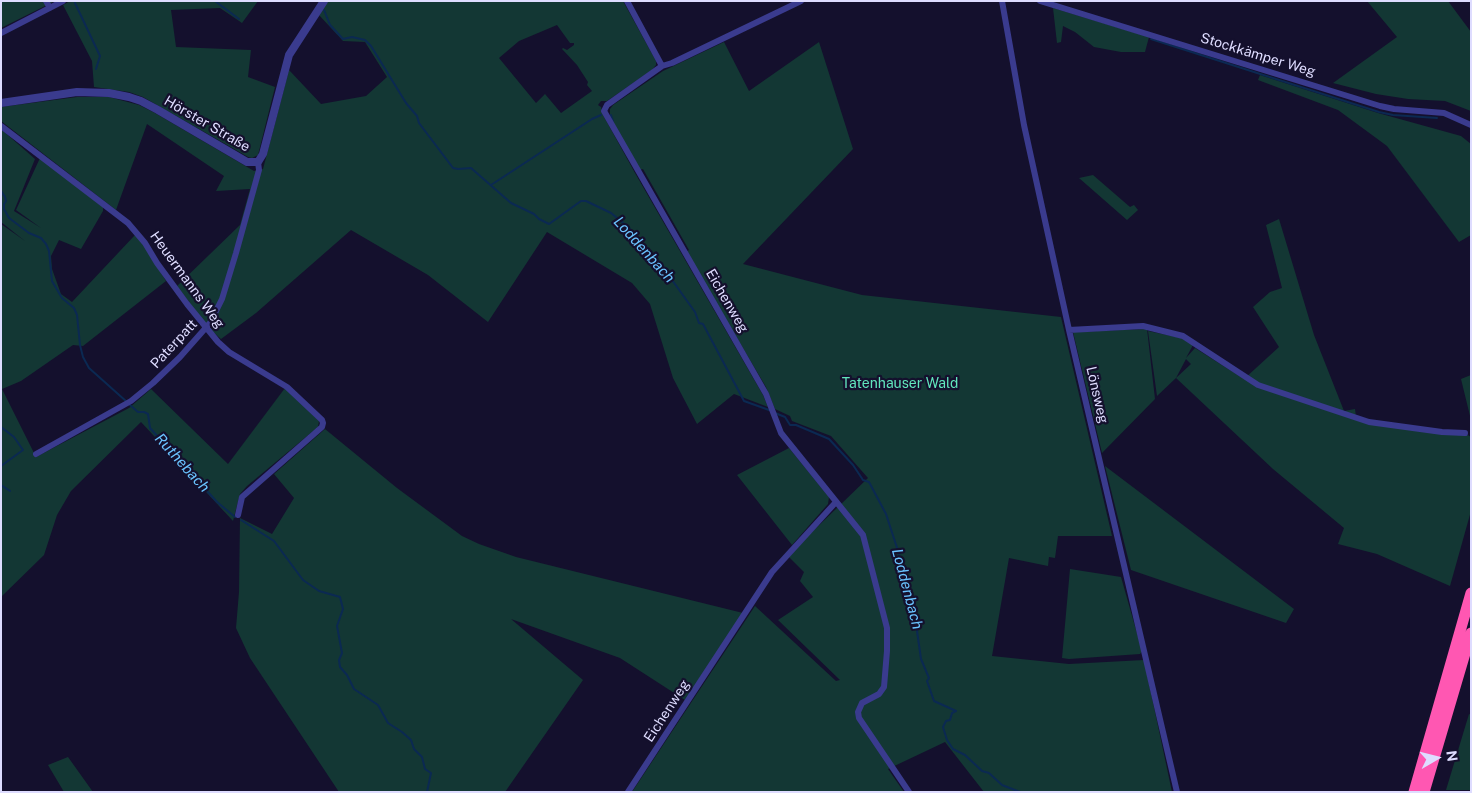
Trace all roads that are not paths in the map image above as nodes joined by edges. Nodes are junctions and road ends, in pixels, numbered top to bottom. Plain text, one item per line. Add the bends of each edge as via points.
1 (46, 1) edge
2 (63, 1) edge
3 (324, 1) edge
4 (627, 1) edge
5 (801, 1) edge
6 (1002, 1) edge
7 (1040, 1) edge
8 (50, 8) junction
9 (1, 33) edge
10 (662, 66) junction
11 (1, 103) edge
12 (1471, 125) edge
13 (1, 126) edge
14 (258, 162) junction
15 (205, 329) junction
16 (1069, 330) junction
17 (1465, 433) dead end
18 (36, 454) dead end
19 (836, 502) junction
20 (238, 515) dead end
21 (1471, 593) edge
22 (1471, 633) edge
23 (628, 792) edge
24 (909, 792) edge
25 (1177, 792) edge
26 (1414, 792) edge
27 (1424, 792) edge

1 - 8 street
2 - 8 street
3 - 14 street, Hörster Straße via 289,55 263,154
4 - 10 street
5 - 10 street
6 - 16 street, Lönsweg via 1024,125
7 - 12 street, Stockkämper Weg via 1380,106 1444,113
8 - 9 street
10 - 19 street, Eichenweg via 605,107 606,115 766,394 781,433
11 - 14 street, Hörster Straße via 77,92 128,97 158,110 247,162
13 - 15 street, Heuermanns Weg via 128,223
14 - 15 street, Paterpatt via 259,170 222,299
15 - 18 street, Paterpatt via 180,357 131,401
15 - 20 street, Heuermanns Weg via 228,352 287,387 323,424 242,497
16 - 17 street via 1143,326 1183,336 1258,385 1369,422
16 - 25 street, Lönsweg
19 - 23 street, Eichenweg via 772,572
19 - 24 street, Eichenweg via 863,535 887,628 884,687 879,694 862,703 859,718
21 - 26 highway
22 - 27 highway

